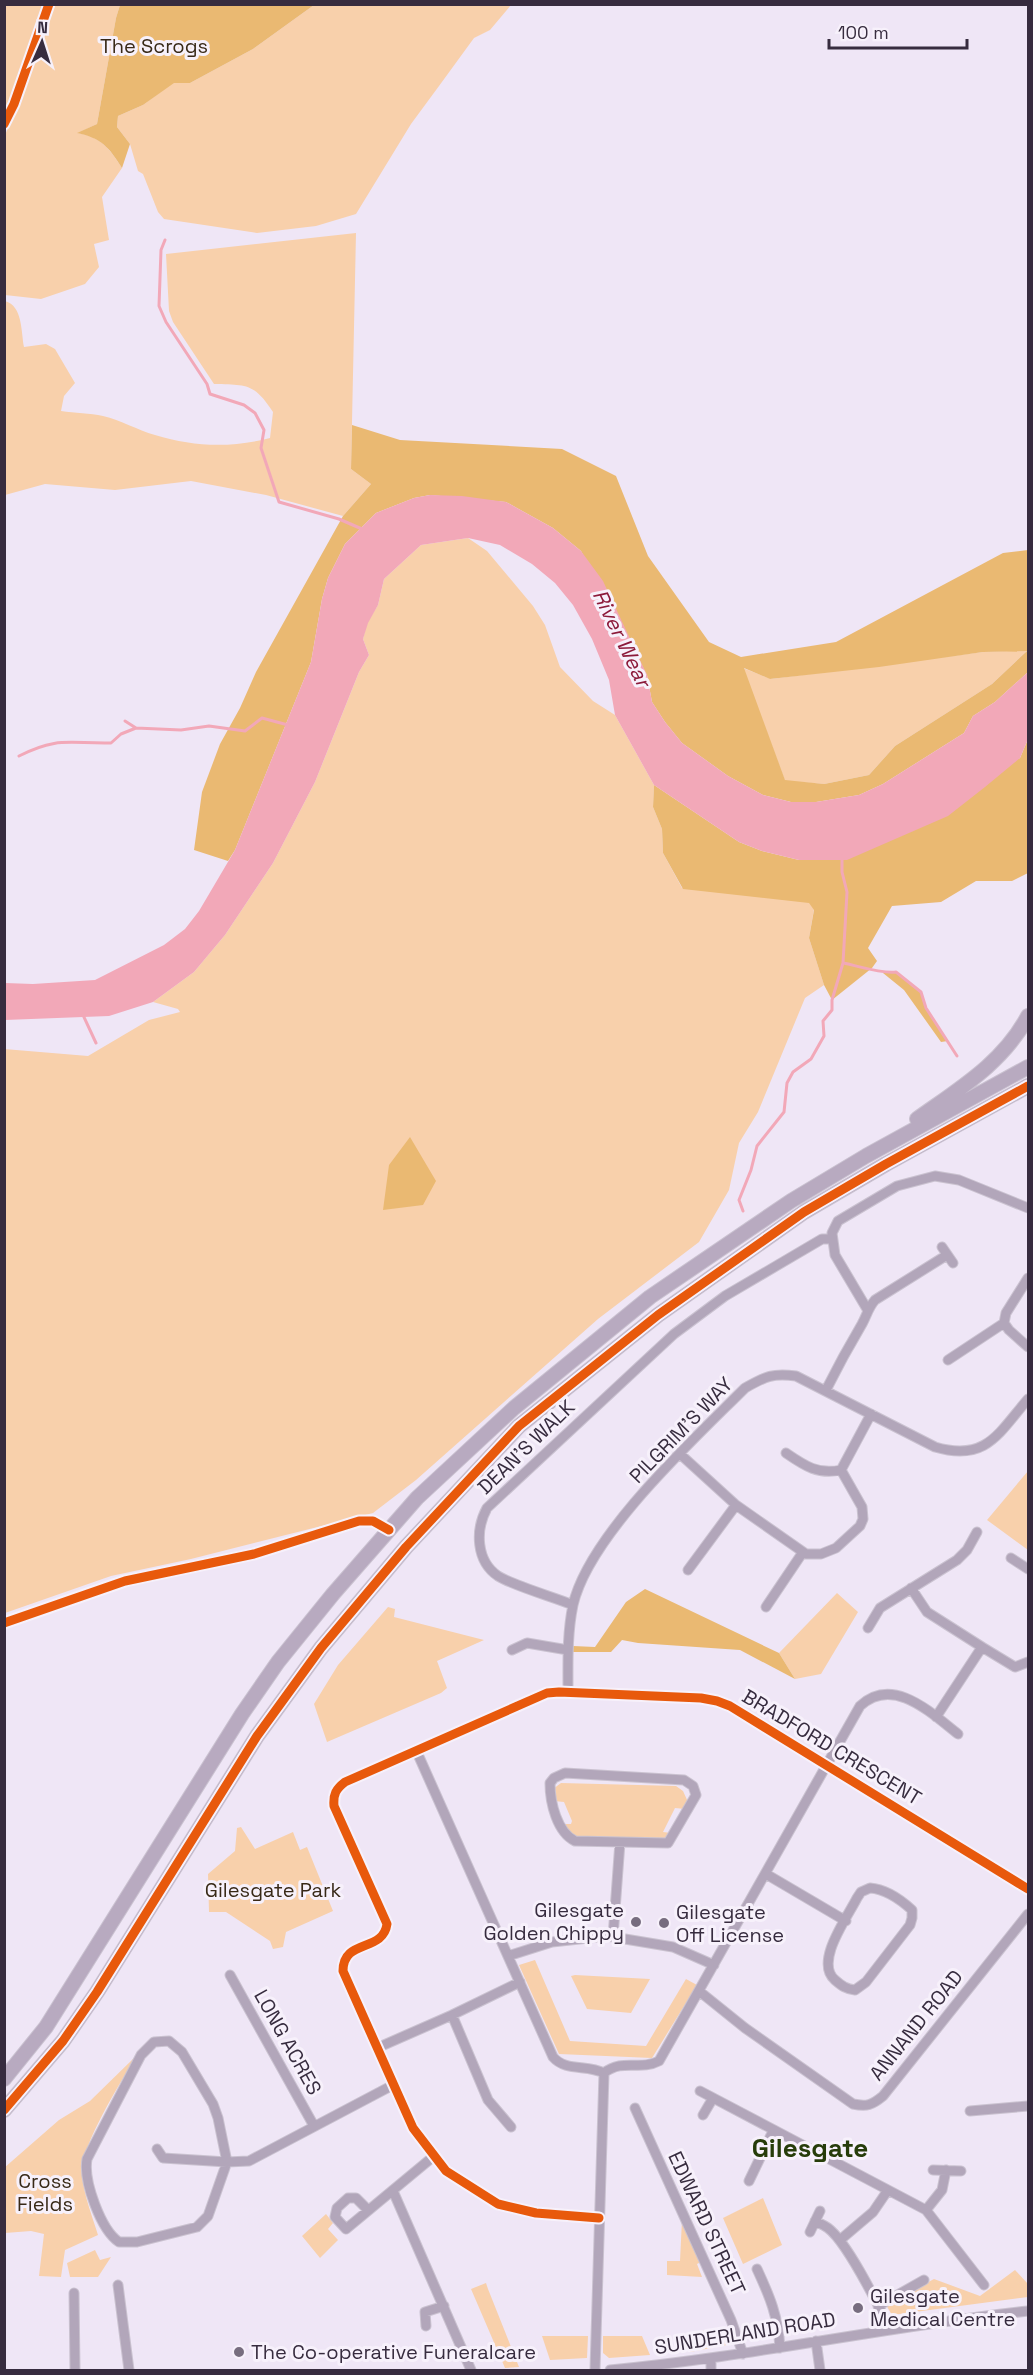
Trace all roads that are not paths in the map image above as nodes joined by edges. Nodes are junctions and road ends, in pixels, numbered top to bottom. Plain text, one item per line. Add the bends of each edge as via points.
1 (1029, 1016) edge
2 (1029, 1067) edge
3 (1029, 1086) edge
4 (1029, 1095) edge
5 (967, 1119) junction
6 (866, 1156) junction
7 (1029, 1208) edge
8 (832, 1239) junction
9 (947, 1255) dead end
10 (1029, 1278) edge
11 (867, 1309) junction
12 (1004, 1323) junction
13 (1029, 1347) edge
14 (948, 1360) dead end
15 (826, 1390) junction
16 (1029, 1400) edge
17 (871, 1414) junction
18 (786, 1453) dead end
19 (680, 1454) junction
20 (842, 1470) junction
21 (736, 1505) junction
22 (977, 1532) dead end
23 (802, 1552) junction
24 (1011, 1558) dead end
25 (1029, 1569) edge
26 (688, 1570) dead end
27 (911, 1588) junction
28 (573, 1605) junction
29 (766, 1607) dead end
30 (868, 1628) dead end
31 (982, 1647) junction
32 (512, 1650) dead end
33 (568, 1650) junction
34 (1029, 1662) edge
35 (568, 1692) junction
36 (936, 1717) junction
37 (958, 1734) dead end
38 (416, 1750) junction
39 (826, 1763) junction
40 (620, 1842) junction
41 (766, 1874) junction
42 (1029, 1889) edge
43 (1029, 1914) edge
44 (846, 1921) junction
45 (613, 1937) junction
46 (508, 1956) junction
47 (714, 1965) junction
48 (230, 1975) dead end
49 (520, 1982) junction
50 (699, 1991) junction
51 (452, 2015) junction
52 (377, 2048) junction
53 (604, 2073) junction
54 (4, 2079) edge
55 (393, 2085) junction
56 (700, 2091) dead end
57 (713, 2098) junction
58 (1029, 2106) edge
59 (635, 2108) dead end
60 (4, 2110) edge
61 (970, 2111) dead end
62 (703, 2115) dead end
63 (314, 2126) junction
64 (511, 2127) dead end
65 (773, 2131) junction
66 (157, 2149) dead end
67 (434, 2156) junction
68 (746, 2158) dead end
69 (227, 2162) junction
70 (757, 2163) junction
71 (933, 2170) dead end
72 (946, 2170) junction
73 (961, 2171) dead end
74 (749, 2181) dead end
75 (888, 2190) junction
76 (393, 2191) junction
77 (368, 2210) dead end
78 (926, 2210) junction
79 (820, 2211) dead end
80 (599, 2217) junction
81 (815, 2221) junction
82 (810, 2232) dead end
83 (840, 2240) junction
84 (757, 2269) dead end
85 (924, 2280) dead end
86 (118, 2285) dead end
87 (984, 2285) dead end
88 (74, 2293) dead end
89 (444, 2306) junction
90 (878, 2306) junction
91 (1029, 2311) edge
92 (426, 2326) dead end
93 (890, 2329) junction
94 (816, 2342) junction
95 (780, 2348) junction
96 (743, 2354) junction
97 (711, 2358) junction
98 (75, 2370) edge
99 (129, 2370) edge
100 (471, 2370) edge
101 (595, 2370) edge
102 (610, 2370) edge
103 (623, 2370) edge
104 (711, 2370) edge
105 (820, 2370) edge

1 - 6 highway via 1011,1045 983,1072
2 - 6 highway
3 - 5 highway
4 - 5 highway
5 - 60 highway via 804,1212 658,1315 519,1426 414,1539 321,1648 257,1736 97,1992 63,2041
6 - 54 highway via 790,1201 650,1297 514,1408 417,1498 333,1594 242,1714 46,2027
7 - 8 street via 959,1180 935,1176 897,1186 838,1221
8 - 11 street via 835,1255
8 - 28 street, DEAN'S WALK via 822,1239 735,1290 674,1334 487,1508 478,1533 489,1568 499,1577
9 - 11 street
10 - 12 street via 1006,1313
11 - 15 street
12 - 13 street
12 - 14 street
15 - 17 street, PILGRIM'S WAY
15 - 19 street, PILGRIM'S WAY via 796,1376 766,1376 745,1388
16 - 17 street, PILGRIM'S WAY via 992,1441 968,1452 935,1447
17 - 20 street
18 - 20 street via 814,1470
19 - 21 street
19 - 28 street, PILGRIM'S WAY via 615,1527 584,1578
20 - 23 street via 862,1507 860,1526 828,1551
21 - 23 street
21 - 26 street
22 - 27 street via 957,1560
23 - 29 street
24 - 25 street
27 - 30 street via 880,1608
27 - 31 street via 927,1612
28 - 33 street, PILGRIM'S WAY
31 - 34 street via 1015,1667
31 - 36 street
32 - 33 street via 527,1643
33 - 35 street, PILGRIM'S WAY
35 - 38 street, BRADFORD CRESCENT via 537,1696
35 - 39 street, BRADFORD CRESCENT via 717,1701
36 - 37 street, BRADFORD CRESCENT
36 - 39 street, BRADFORD CRESCENT via 907,1697 894,1694 868,1698
38 - 46 street
38 - 52 street, BRADFORD CRESCENT via 345,1782 334,1792 334,1806 387,1924 379,1940 347,1954 343,1965
39 - 41 street
39 - 42 street, BRADFORD CRESCENT
40 - 40 street via 668,1843 696,1795 693,1786 675,1779 565,1773 554,1778 550,1783 551,1799 566,1837 575,1841
40 - 45 street
41 - 44 street
41 - 47 street
43 - 50 street, ANNAND ROAD via 883,2096 866,2107 853,2104
44 - 44 street via 826,1963 829,1975 846,1989 855,1990 866,1982 910,1925 912,1910 881,1889 870,1888 861,1892
45 - 46 street via 552,1942
45 - 47 street via 673,1947
46 - 49 street
47 - 50 street
48 - 63 street, LONG ACRES
49 - 51 street
49 - 53 street via 548,2048 559,2064 595,2068
50 - 53 street via 659,2061 650,2066 617,2065
51 - 52 street
51 - 64 street via 488,2100
52 - 55 street
53 - 80 street
55 - 63 street, LONG ACRES
55 - 67 street via 413,2128
56 - 57 street
57 - 62 street
57 - 65 street
58 - 61 street
59 - 96 street, EDWARD STREET
63 - 69 street, LONG ACRES via 249,2161
65 - 70 street
65 - 75 street
66 - 69 street, LONG ACRES via 159,2160
67 - 76 street
67 - 80 street via 446,2171 498,2204 536,2212
68 - 70 street
69 - 69 street via 213,2104 182,2052 169,2041 161,2040 141,2055 87,2159 86,2176 108,2231 127,2244 191,2230 203,2223
70 - 74 street
71 - 72 street
72 - 73 street
72 - 78 street via 942,2190
75 - 78 street
75 - 83 street via 873,2212
76 - 77 street
76 - 89 street
78 - 87 street
79 - 81 street
80 - 101 street
81 - 82 street
81 - 83 street
83 - 90 street
84 - 95 street via 774,2305
85 - 90 street
86 - 99 street
88 - 98 street
89 - 92 street via 426,2312
89 - 100 street
90 - 93 street
91 - 93 street, SUNDERLAND ROAD
93 - 94 street, SUNDERLAND ROAD
94 - 95 street, SUNDERLAND ROAD
94 - 105 street
95 - 96 street, SUNDERLAND ROAD
96 - 97 street, SUNDERLAND ROAD
97 - 103 street, SUNDERLAND ROAD
97 - 104 street
102 - 103 street, SUNDERLAND ROAD

